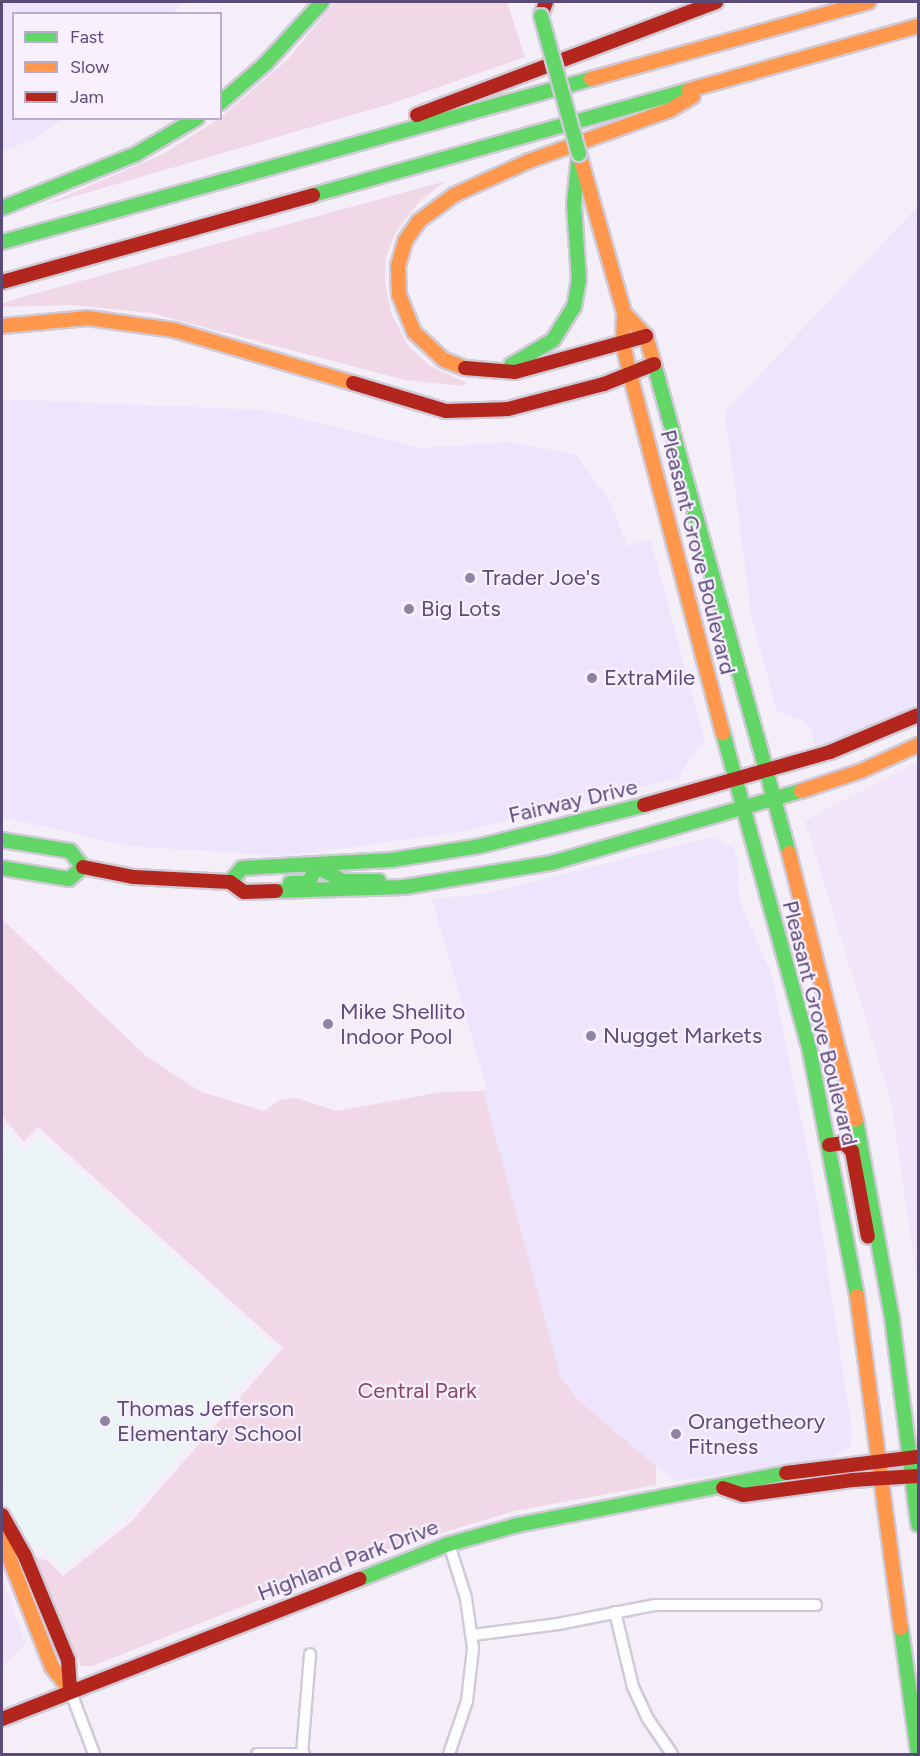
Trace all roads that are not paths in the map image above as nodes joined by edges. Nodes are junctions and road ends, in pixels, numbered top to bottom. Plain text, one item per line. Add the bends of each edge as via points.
1 (315, 2) edge
2 (322, 2) edge
3 (537, 2) edge
4 (546, 2) edge
5 (716, 2) edge
6 (868, 2) edge
7 (541, 16) junction
8 (303, 22) junction
9 (918, 27) edge
10 (708, 87) junction
11 (222, 101) edge
12 (194, 120) edge
13 (579, 154) junction
14 (269, 167) junction
15 (2, 208) edge
16 (2, 242) edge
17 (2, 282) edge
18 (624, 313) junction
19 (2, 326) edge
20 (646, 336) junction
21 (624, 344) junction
22 (654, 364) junction
23 (499, 371) junction
24 (630, 374) junction
25 (918, 715) edge
26 (918, 745) edge
27 (768, 771) junction
28 (736, 779) junction
29 (775, 798) junction
30 (743, 806) junction
31 (2, 840) edge
32 (82, 867) junction
33 (317, 867) junction
34 (2, 868) edge
35 (230, 882) junction
36 (404, 886) junction
37 (244, 892) junction
38 (829, 1145) junction
39 (878, 1242) junction
40 (914, 1458) edge
41 (880, 1459) junction
42 (882, 1477) junction
43 (915, 1477) edge
44 (723, 1488) junction
45 (2, 1515) edge
46 (918, 1524) edge
47 (2, 1539) edge
48 (449, 1544) junction
49 (816, 1605) dead end
50 (615, 1612) junction
51 (473, 1635) junction
52 (310, 1654) dead end
53 (70, 1690) junction
54 (2, 1719) edge
55 (303, 1754) edge
56 (94, 1755) edge
57 (257, 1755) edge
58 (449, 1755) edge
59 (672, 1755) edge
60 (918, 1755) edge

1 - 8 main road
2 - 8 main road
3 - 7 main road, Pleasant Grove Boulevard
4 - 7 main road
5 - 14 main road via 660,26
6 - 14 main road
7 - 13 main road, Pleasant Grove Boulevard, bridge
8 - 11 main road via 265,64
9 - 10 main road
10 - 17 main road
10 - 23 main road via 670,110 529,161 454,195 419,220 405,241 398,266 399,295 408,321 423,343 444,360 470,370
12 - 15 main road via 136,154
13 - 18 main road, Pleasant Grove Boulevard
13 - 23 main road via 574,204 579,280 569,318 540,350
14 - 16 main road
18 - 20 main road, Pleasant Grove Boulevard
18 - 21 main road, Pleasant Grove Boulevard
19 - 24 main road via 88,318 174,330 446,411 508,409
20 - 21 main road
20 - 22 main road, Pleasant Grove Boulevard
21 - 23 main road via 515,372
21 - 24 main road, Pleasant Grove Boulevard
22 - 24 main road
22 - 27 main road, Pleasant Grove Boulevard
24 - 28 main road, Pleasant Grove Boulevard
25 - 27 main road, Fairway Drive via 846,747
26 - 29 main road via 861,771
27 - 28 main road, Fairway Drive
27 - 29 main road, Pleasant Grove Boulevard
28 - 30 main road, Pleasant Grove Boulevard
28 - 33 main road, Fairway Drive via 581,823 552,825 480,846
29 - 30 main road
29 - 39 main road, Pleasant Grove Boulevard via 850,1087
30 - 36 main road via 551,863
30 - 38 main road, Pleasant Grove Boulevard via 810,1052
31 - 32 main road via 70,851
32 - 34 main road via 69,879
32 - 35 main road via 134,877
33 - 35 main road, Fairway Drive via 242,868
33 - 36 main road via 343,881 387,881
33 - 37 main road via 308,883 253,884
35 - 37 main road
36 - 37 main road via 358,891
38 - 39 main road via 844,1143 852,1151 868,1237
38 - 41 main road, Pleasant Grove Boulevard via 859,1308
39 - 40 main road, Pleasant Grove Boulevard
40 - 41 main road, Highland Park Drive
40 - 43 main road, Pleasant Grove Boulevard
41 - 42 main road, Pleasant Grove Boulevard
41 - 44 main road, Highland Park Drive via 751,1477
42 - 43 main road, Highland Park Drive
42 - 44 main road, Highland Park Drive via 743,1495
42 - 60 main road, Pleasant Grove Boulevard
43 - 46 main road, Pleasant Grove Boulevard
44 - 48 main road, Highland Park Drive via 517,1525
45 - 53 main road via 25,1556 68,1660
47 - 53 main road via 52,1667
48 - 51 street
48 - 53 main road, Highland Park Drive
49 - 50 street via 678,1603
50 - 51 street
50 - 59 street via 633,1687
51 - 58 street via 468,1701
52 - 55 street
53 - 54 main road, Highland Park Drive
53 - 56 street
55 - 57 street

